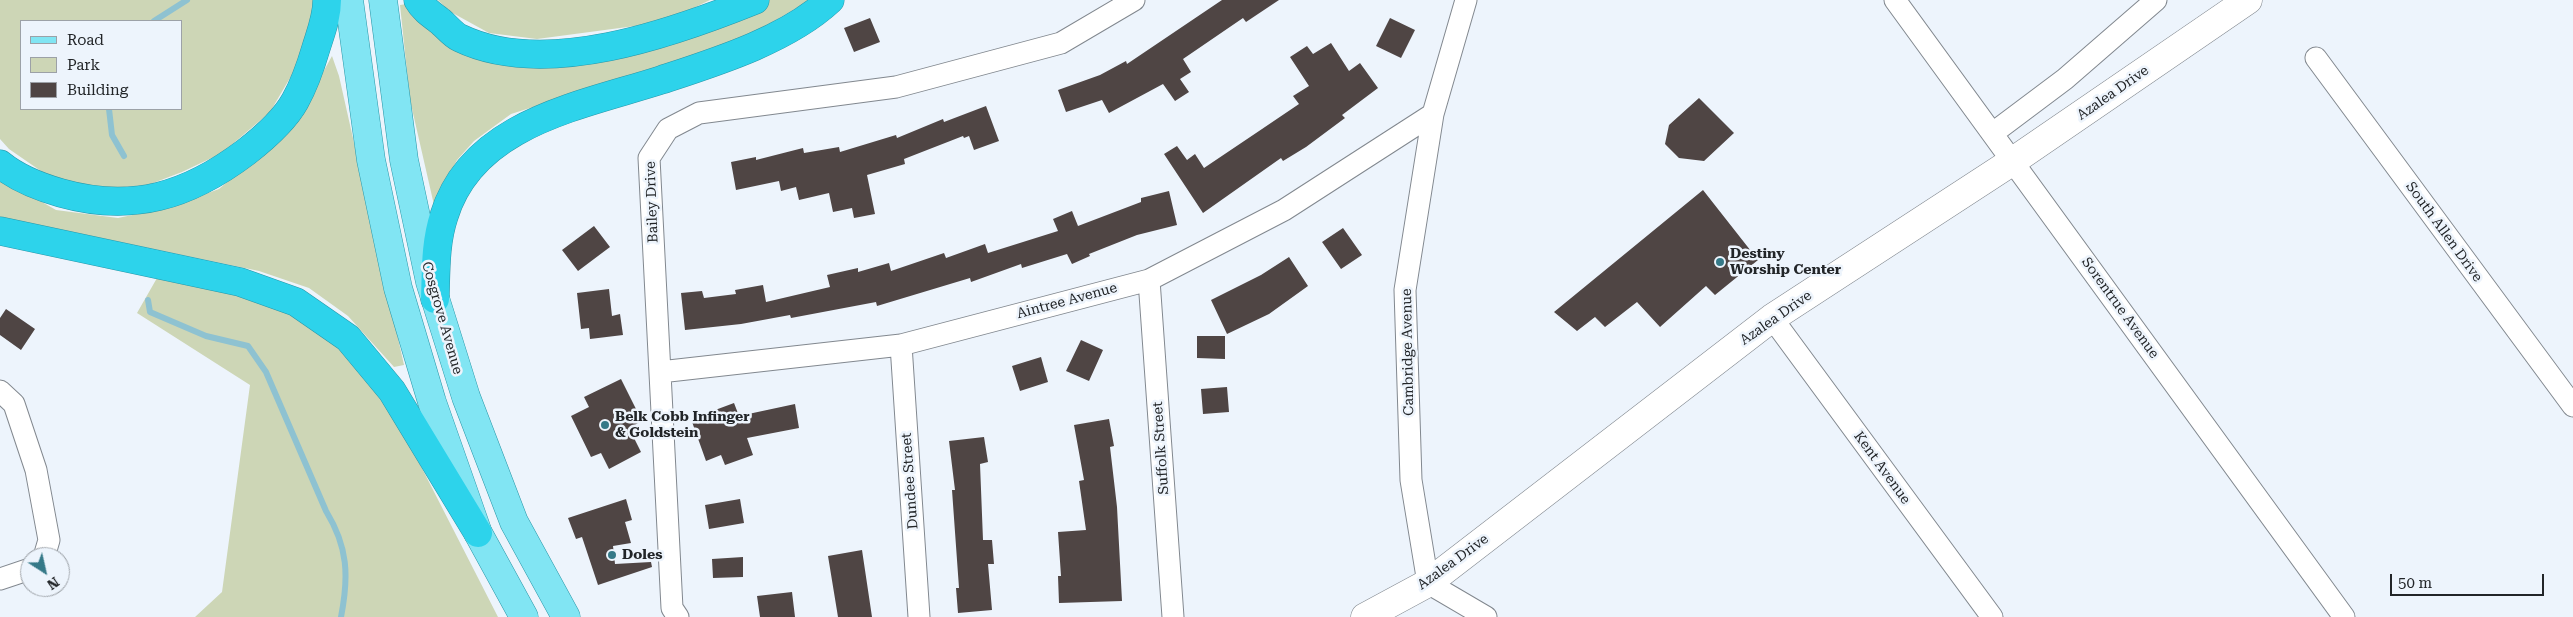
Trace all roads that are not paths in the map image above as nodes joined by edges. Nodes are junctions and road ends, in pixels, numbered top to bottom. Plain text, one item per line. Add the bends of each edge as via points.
1 (327, 0) edge
2 (349, 0) edge
3 (383, 0) edge
4 (418, 0) edge
5 (755, 0) edge
6 (830, 0) edge
7 (1134, 0) edge
8 (1466, 0) edge
9 (1895, 0) edge
10 (2156, 0) edge
11 (2248, 0) edge
12 (2316, 58) dead end
13 (1432, 114) junction
14 (1993, 133) junction
15 (2013, 162) junction
16 (0, 164) edge
17 (0, 231) edge
18 (1149, 280) junction
19 (435, 299) junction
20 (1772, 318) junction
21 (901, 345) junction
22 (660, 372) junction
23 (0, 391) edge
24 (2573, 406) edge
25 (478, 533) junction
26 (47, 547) edge
27 (20, 572) edge
28 (0, 579) edge
29 (1428, 583) junction
30 (524, 617) edge
31 (566, 617) edge
32 (678, 617) edge
33 (919, 617) edge
34 (1174, 617) edge
35 (1365, 617) edge
36 (1486, 617) edge
37 (1992, 617) edge
38 (2344, 617) edge

1 - 16 highway via 327,13 313,58 295,102 265,137 224,169 175,194 130,202 85,200 40,186
2 - 25 main road via 371,160 398,288 432,402
3 - 19 main road, Cosgrove Avenue via 404,160
4 - 5 highway via 459,38 502,52 570,54 649,37
6 - 19 highway via 814,14 748,49 535,120 488,149 458,185 444,216 437,247
7 - 22 street, Bailey Drive via 1061,43 896,87 699,113 668,129 649,158
8 - 13 street, Cambridge Avenue
9 - 14 street, Sorentrue Avenue
10 - 14 street via 2065,79
11 - 15 street, Azalea Drive
12 - 24 street, South Allen Drive
13 - 18 street, Aintree Avenue via 1284,210
13 - 29 street, Cambridge Avenue via 1405,290 1411,480
14 - 15 street, Sorentrue Avenue
15 - 20 street, Azalea Drive
15 - 38 street, Sorentrue Avenue
17 - 25 highway via 240,282 296,302 348,338 392,391
18 - 21 street, Aintree Avenue
18 - 34 street, Suffolk Street
19 - 31 main road, Cosgrove Avenue via 466,398 514,522
20 - 29 street, Azalea Drive
20 - 37 street, Kent Avenue
21 - 22 street, Aintree Avenue
21 - 33 street, Dundee Street
22 - 32 street, Bailey Drive via 672,608
23 - 26 street via 14,404 36,470 49,540
25 - 30 main road
27 - 28 street
29 - 35 street, Azalea Drive
29 - 36 street

